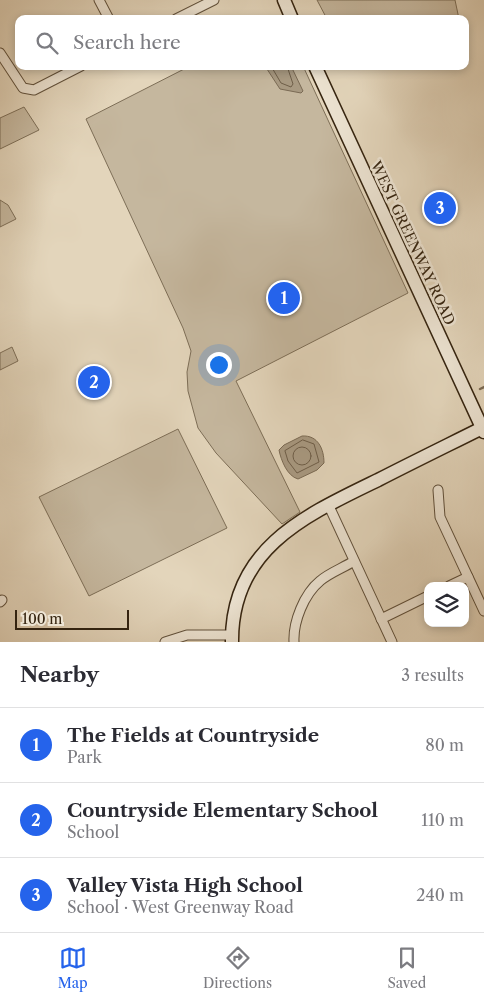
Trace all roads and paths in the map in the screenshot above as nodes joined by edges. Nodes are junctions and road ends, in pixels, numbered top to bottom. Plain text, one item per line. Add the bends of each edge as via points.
1 (99, 0) edge
2 (284, 0) edge
3 (209, 1) edge
4 (107, 15) edge
5 (183, 15) edge
6 (290, 15) edge
7 (0, 53) edge
8 (73, 70) edge
9 (316, 70) edge
10 (483, 429) edge
11 (438, 490) dead end
12 (328, 504) junction
13 (354, 561) junction
14 (468, 577) junction
15 (457, 582) edge
16 (424, 598) edge
17 (484, 611) edge
18 (381, 619) junction
19 (232, 639) edge
20 (165, 642) edge
21 (294, 642) edge
22 (392, 642) edge

1 - 4 street
2 - 6 main road
3 - 5 street
7 - 8 street via 23,88 34,90
9 - 10 main road, WEST GREENWAY ROAD
10 - 12 main road
11 - 14 street via 440,517
12 - 13 street
12 - 19 main road via 294,524 262,555 243,589
13 - 18 street
13 - 21 street via 319,581 306,598
14 - 15 street
14 - 17 street
16 - 18 street
18 - 22 street
19 - 20 street via 187,635

